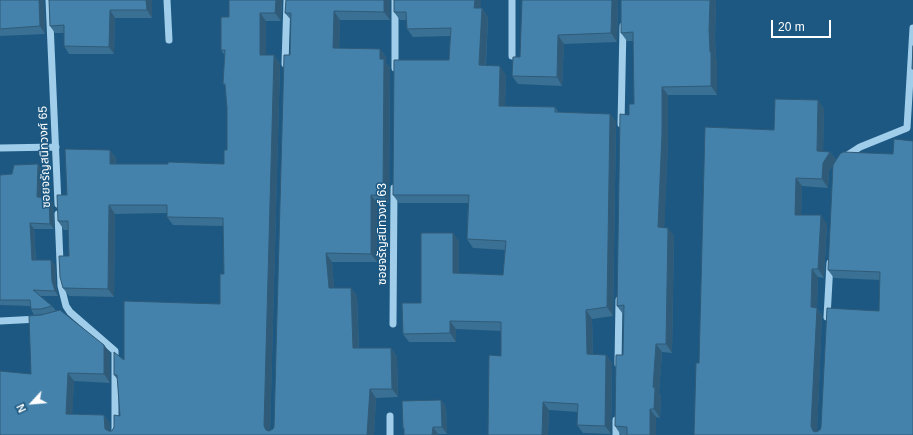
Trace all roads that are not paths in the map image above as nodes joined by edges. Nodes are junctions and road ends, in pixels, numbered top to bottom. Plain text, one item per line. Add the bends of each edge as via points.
1 (49, 0) edge
2 (167, 0) edge
3 (287, 0) edge
4 (395, 0) edge
5 (512, 0) edge
6 (623, 16) edge
7 (913, 28) edge
8 (169, 40) dead end
9 (512, 56) edge
10 (285, 71) edge
11 (395, 77) edge
12 (910, 128) edge
13 (621, 134) edge
14 (56, 147) junction
15 (0, 148) edge
16 (838, 165) edge
17 (394, 180) edge
18 (830, 252) edge
19 (619, 295) edge
20 (46, 318) edge
21 (0, 321) edge
22 (394, 324) dead end
23 (827, 324) edge
24 (617, 372) edge
25 (617, 412) edge
26 (390, 416) dead end
27 (115, 435) edge
28 (390, 435) edge
29 (616, 435) edge

1 - 14 street, ซอยจรัญสนิทวงศ์ 65
2 - 8 street
3 - 10 street
4 - 11 street
5 - 9 street
6 - 13 street
7 - 12 street
12 - 16 street via 860,147 842,159
14 - 15 street
14 - 27 street, ซอยจรัญสนิทวงศ์ 65 via 61,286 67,313 115,351
17 - 22 street, ซอยจรัญสนิทวงศ์ 63
18 - 23 street
19 - 24 street
20 - 21 street
25 - 29 street
26 - 28 street

